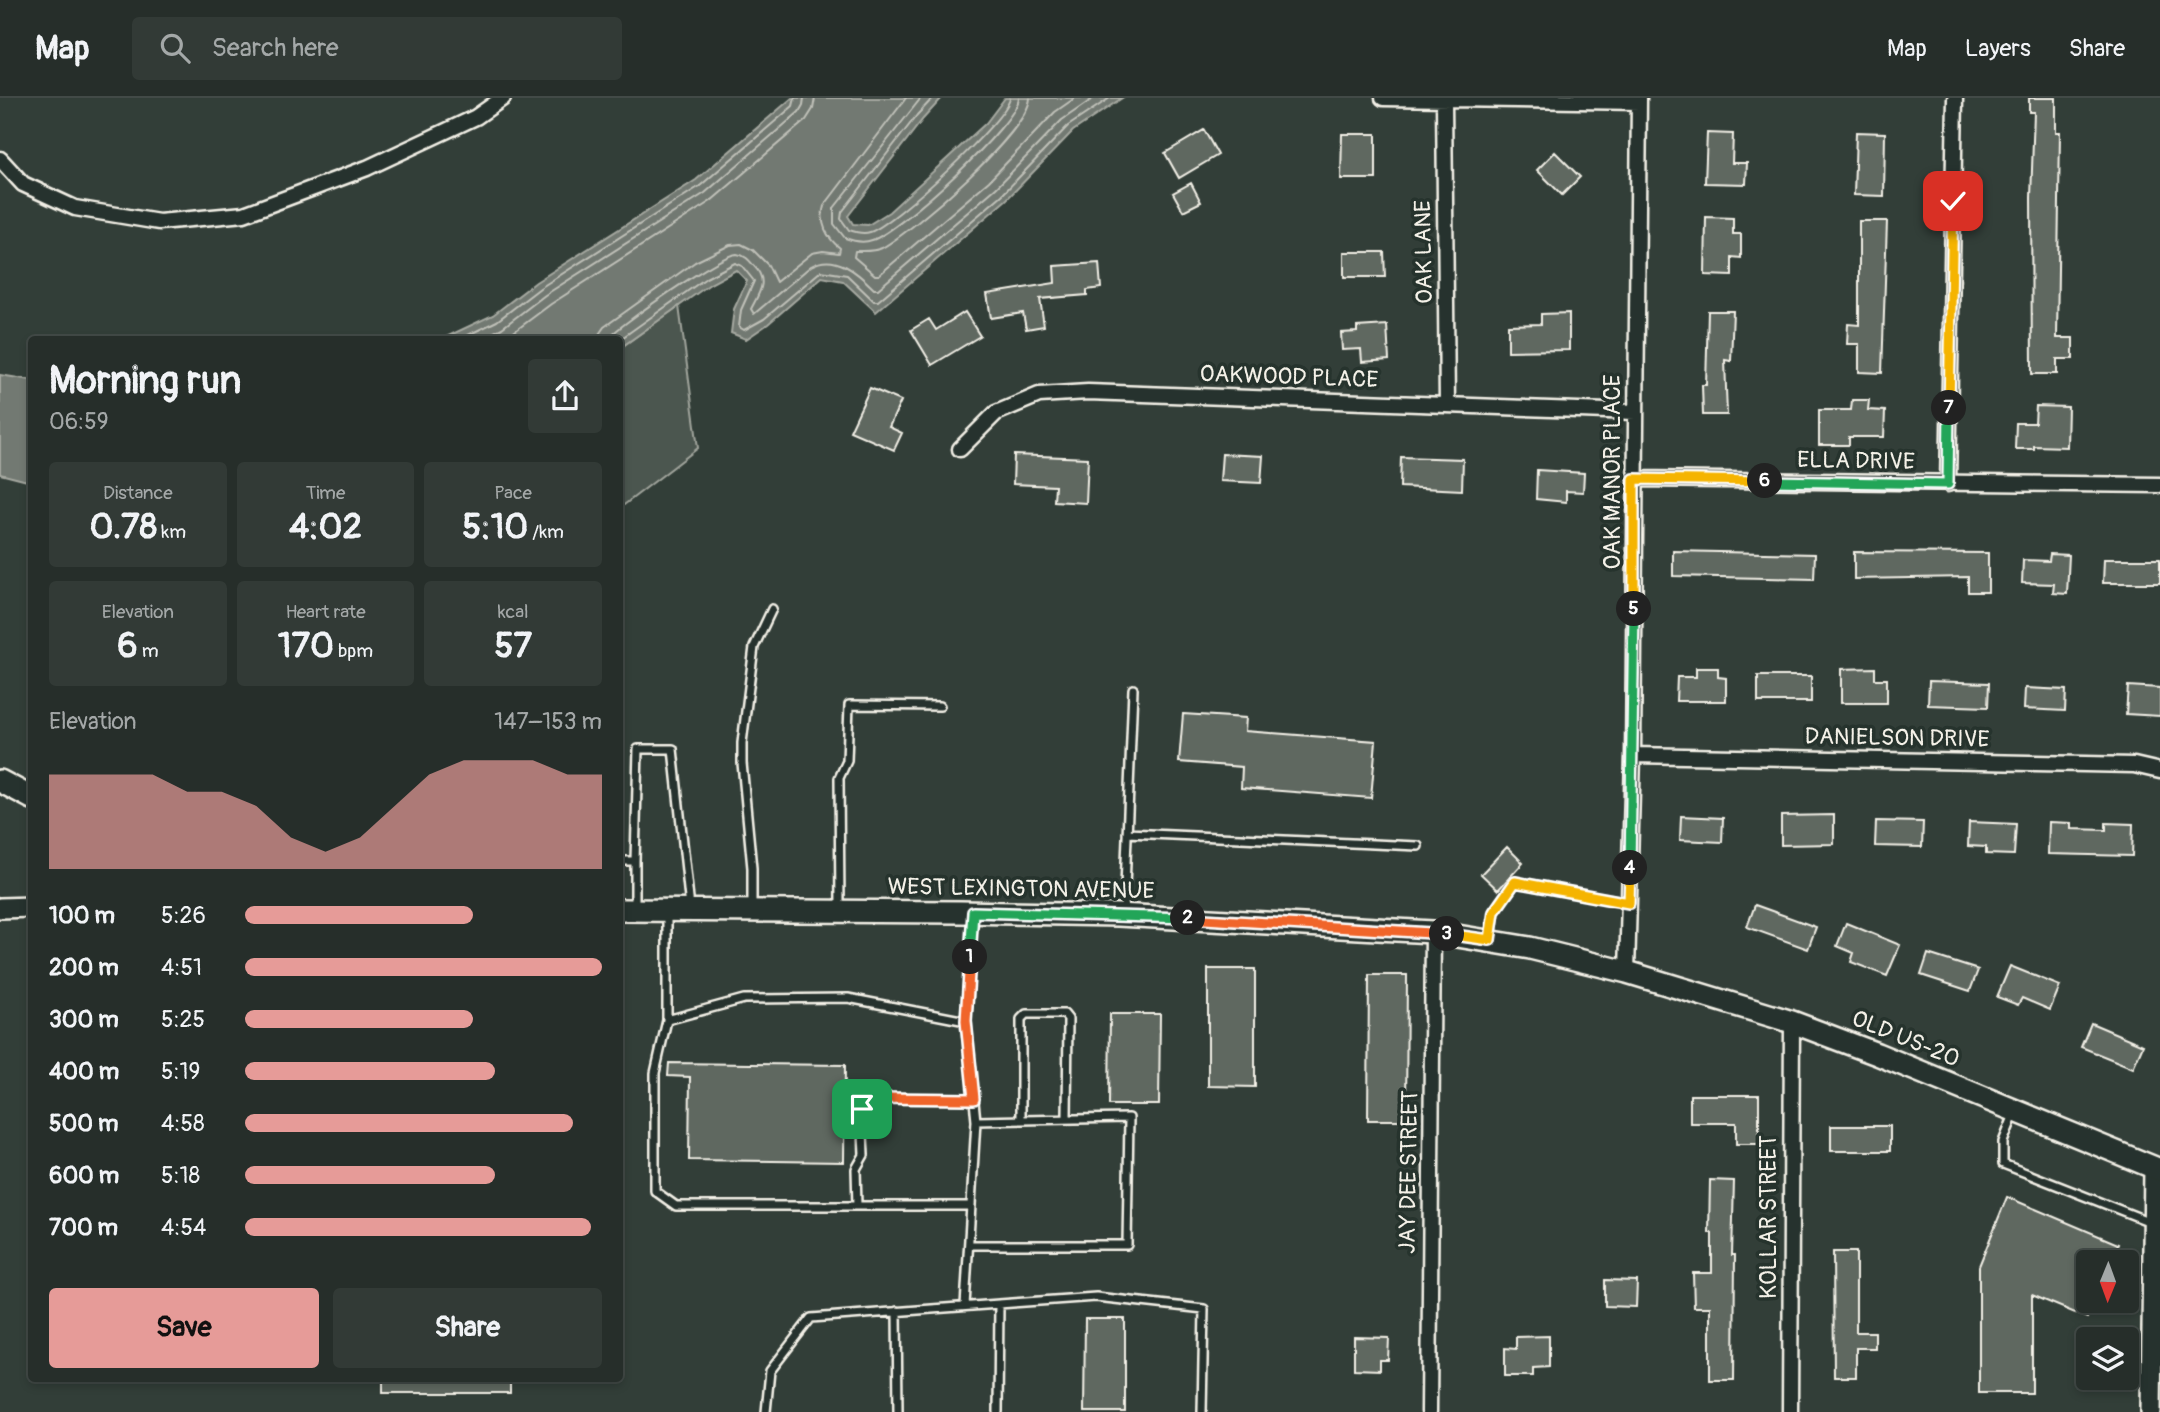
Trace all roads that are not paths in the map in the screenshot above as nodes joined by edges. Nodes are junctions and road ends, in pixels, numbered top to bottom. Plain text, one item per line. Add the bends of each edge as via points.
1 (503, 98) edge
2 (1383, 98) edge
3 (1955, 98) edge
4 (1444, 100) edge
5 (1639, 100) edge
6 (0, 159) edge
7 (1447, 404) junction
8 (1635, 412) junction
9 (960, 449) dead end
10 (1634, 479) junction
11 (1948, 484) junction
12 (2160, 485) edge
13 (772, 609) dead end
14 (1133, 689) dead end
15 (940, 706) dead end
16 (1633, 755) junction
17 (2160, 771) edge
18 (0, 781) edge
19 (28, 796) edge
20 (1127, 832) junction
21 (1418, 846) dead end
22 (623, 861) edge
23 (635, 861) junction
24 (1629, 903) junction
25 (28, 907) edge
26 (0, 908) edge
27 (627, 910) edge
28 (667, 910) junction
29 (690, 911) junction
30 (752, 911) junction
31 (840, 911) junction
32 (973, 912) junction
33 (1124, 916) junction
34 (1433, 932) junction
35 (1490, 940) junction
36 (1627, 972) junction
37 (667, 1020) junction
38 (966, 1021) junction
39 (1792, 1022) junction
40 (974, 1099) junction
41 (2016, 1111) junction
42 (1067, 1119) junction
43 (1021, 1120) junction
44 (976, 1121) junction
45 (2157, 1169) edge
46 (857, 1206) junction
47 (970, 1206) junction
48 (2154, 1223) junction
49 (970, 1245) junction
50 (999, 1304) junction
51 (965, 1306) junction
52 (897, 1311) junction
53 (2156, 1388) edge
54 (766, 1412) edge
55 (898, 1412) edge
56 (998, 1412) edge
57 (1202, 1412) edge
58 (1429, 1412) edge
59 (1790, 1412) edge
60 (2151, 1412) edge

1 - 6 street via 476,117 368,167 244,214 159,222 75,208 23,184
2 - 4 street
3 - 11 street
4 - 5 street
4 - 7 street, OAK LANE
5 - 8 street, OAK MANOR PLACE
7 - 8 street, OAKWOOD PLACE
7 - 9 street, OAKWOOD PLACE via 1088,392 1039,395 996,413
8 - 10 street, OAK MANOR PLACE
10 - 11 street, ELLA DRIVE
10 - 16 street, OAK MANOR PLACE
11 - 12 street, ELLA DRIVE
13 - 30 lane via 754,647 742,743
14 - 20 lane
15 - 31 lane via 849,705 847,761 839,778
16 - 17 street, DANIELSON DRIVE via 2134,765
16 - 24 street, OAK MANOR PLACE
18 - 19 main road
20 - 21 lane
20 - 33 lane
22 - 23 lane
23 - 27 lane
23 - 29 lane via 638,749 673,748
24 - 35 lane via 1515,882 1494,912
24 - 36 street, OAK MANOR PLACE
25 - 26 street
27 - 28 main road, WEST LEXINGTON AVENUE
28 - 29 main road, WEST LEXINGTON AVENUE
28 - 37 lane
29 - 30 main road, WEST LEXINGTON AVENUE
30 - 31 main road, WEST LEXINGTON AVENUE
31 - 32 main road, WEST LEXINGTON AVENUE
32 - 33 main road, WEST LEXINGTON AVENUE
32 - 38 lane
33 - 34 main road, WEST LEXINGTON AVENUE
34 - 35 main road, WEST LEXINGTON AVENUE
34 - 58 street, JAY DEE STREET
35 - 36 main road, WEST LEXINGTON AVENUE
36 - 39 main road, OLD US-20
37 - 38 lane via 744,999 848,998
37 - 46 lane via 655,1073 655,1191 676,1206
38 - 40 lane
39 - 41 main road, OLD US-20
39 - 59 street, KOLLAR STREET
40 - 44 lane
40 - 46 lane via 872,1098 864,1102 864,1155 856,1169
41 - 45 main road, OLD US-20
41 - 48 lane via 2003,1142 2003,1164
42 - 43 lane
42 - 43 lane via 1068,1019 1064,1014 1026,1014 1021,1019
42 - 49 lane via 1129,1118 1127,1245
43 - 44 lane
44 - 47 lane
45 - 48 street
46 - 47 lane
47 - 49 lane
48 - 53 street
49 - 51 lane
50 - 51 lane
50 - 56 lane
50 - 57 lane via 1096,1297 1204,1309
51 - 52 lane
52 - 54 lane via 811,1318 769,1371
52 - 55 lane
53 - 60 street

